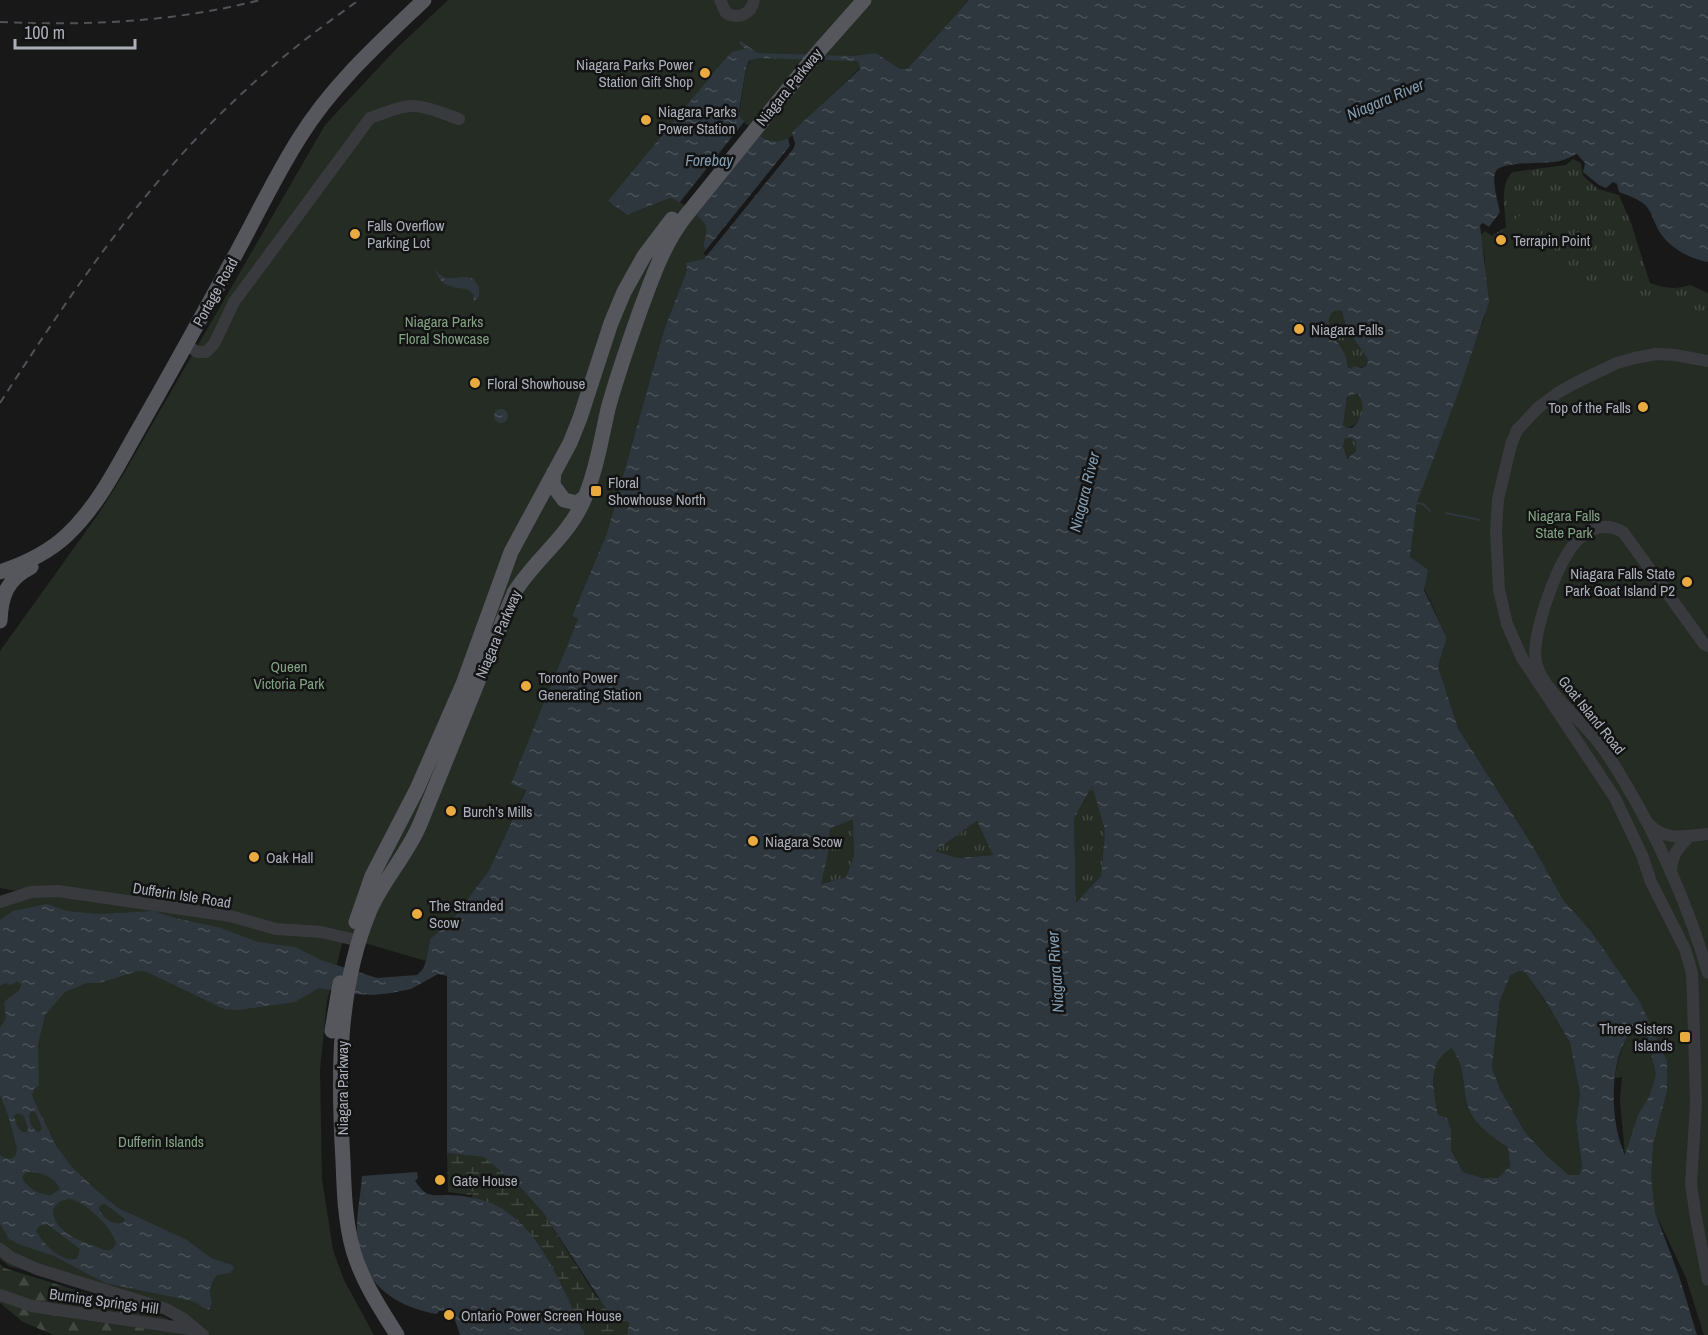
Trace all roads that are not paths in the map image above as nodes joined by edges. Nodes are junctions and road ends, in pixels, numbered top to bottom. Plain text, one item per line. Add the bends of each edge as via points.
1 (424, 0) edge
2 (720, 0) edge
3 (754, 0) edge
4 (854, 0) edge
5 (864, 0) edge
6 (809, 56) junction
7 (459, 119) dead end
8 (685, 209) junction
9 (186, 344) junction
10 (1708, 361) edge
11 (121, 460) junction
12 (554, 472) junction
13 (585, 497) junction
14 (0, 572) edge
15 (0, 621) edge
16 (1708, 646) edge
17 (1644, 818) junction
18 (1708, 834) edge
19 (1689, 837) junction
20 (1672, 877) junction
21 (0, 902) edge
22 (355, 940) junction
23 (1708, 973) edge
24 (0, 1249) edge
25 (1708, 1280) edge
26 (0, 1295) edge
27 (200, 1333) edge
28 (390, 1333) edge

1 - 9 main road, Portage Road via 322,103 275,178
2 - 3 street via 726,13 737,16 752,9
4 - 6 main road, Niagara Parkway
5 - 6 main road, Niagara Parkway
6 - 8 main road, Niagara Parkway
7 - 9 street via 420,105 405,105 370,118 234,302 214,344 206,352 197,352
8 - 12 main road, Niagara Parkway via 644,256 624,292 580,418
8 - 13 main road, Niagara Parkway via 660,257 628,344
9 - 11 main road, Portage Road
10 - 25 street via 1656,354 1635,358 1581,380 1539,406 1517,430 1511,445 1498,499 1496,541 1499,590 1507,624 1522,658 1615,798 1685,949 1692,973 1696,1104 1691,1184
11 - 14 main road, Portage Road via 96,500 66,536 41,555
11 - 15 main road via 99,507 81,530 61,549 10,582 2,601
12 - 13 main road via 553,485 564,500 577,504
12 - 22 main road, Niagara Parkway via 510,552 463,684 417,789 372,876
13 - 22 main road, Niagara Parkway via 569,526 514,593 413,839
16 - 17 street, Goat Island Road via 1623,532 1602,526 1592,529 1573,546 1544,608 1535,653 1537,663 1544,680 1595,738
17 - 19 street, Goat Island Road via 1661,834
17 - 20 street, Goat Island Road
18 - 19 street, Goat Island Road
19 - 20 street via 1673,856
20 - 23 street, Goat Island Road
21 - 22 street, Dufferin Isle Road via 31,892 58,891 230,916 276,929 321,932
22 - 28 main road, Niagara Parkway via 342,998 341,1137 347,1221 359,1267
24 - 27 street via 37,1269 166,1309
26 - 27 street, Burning Springs Hill via 32,1306

